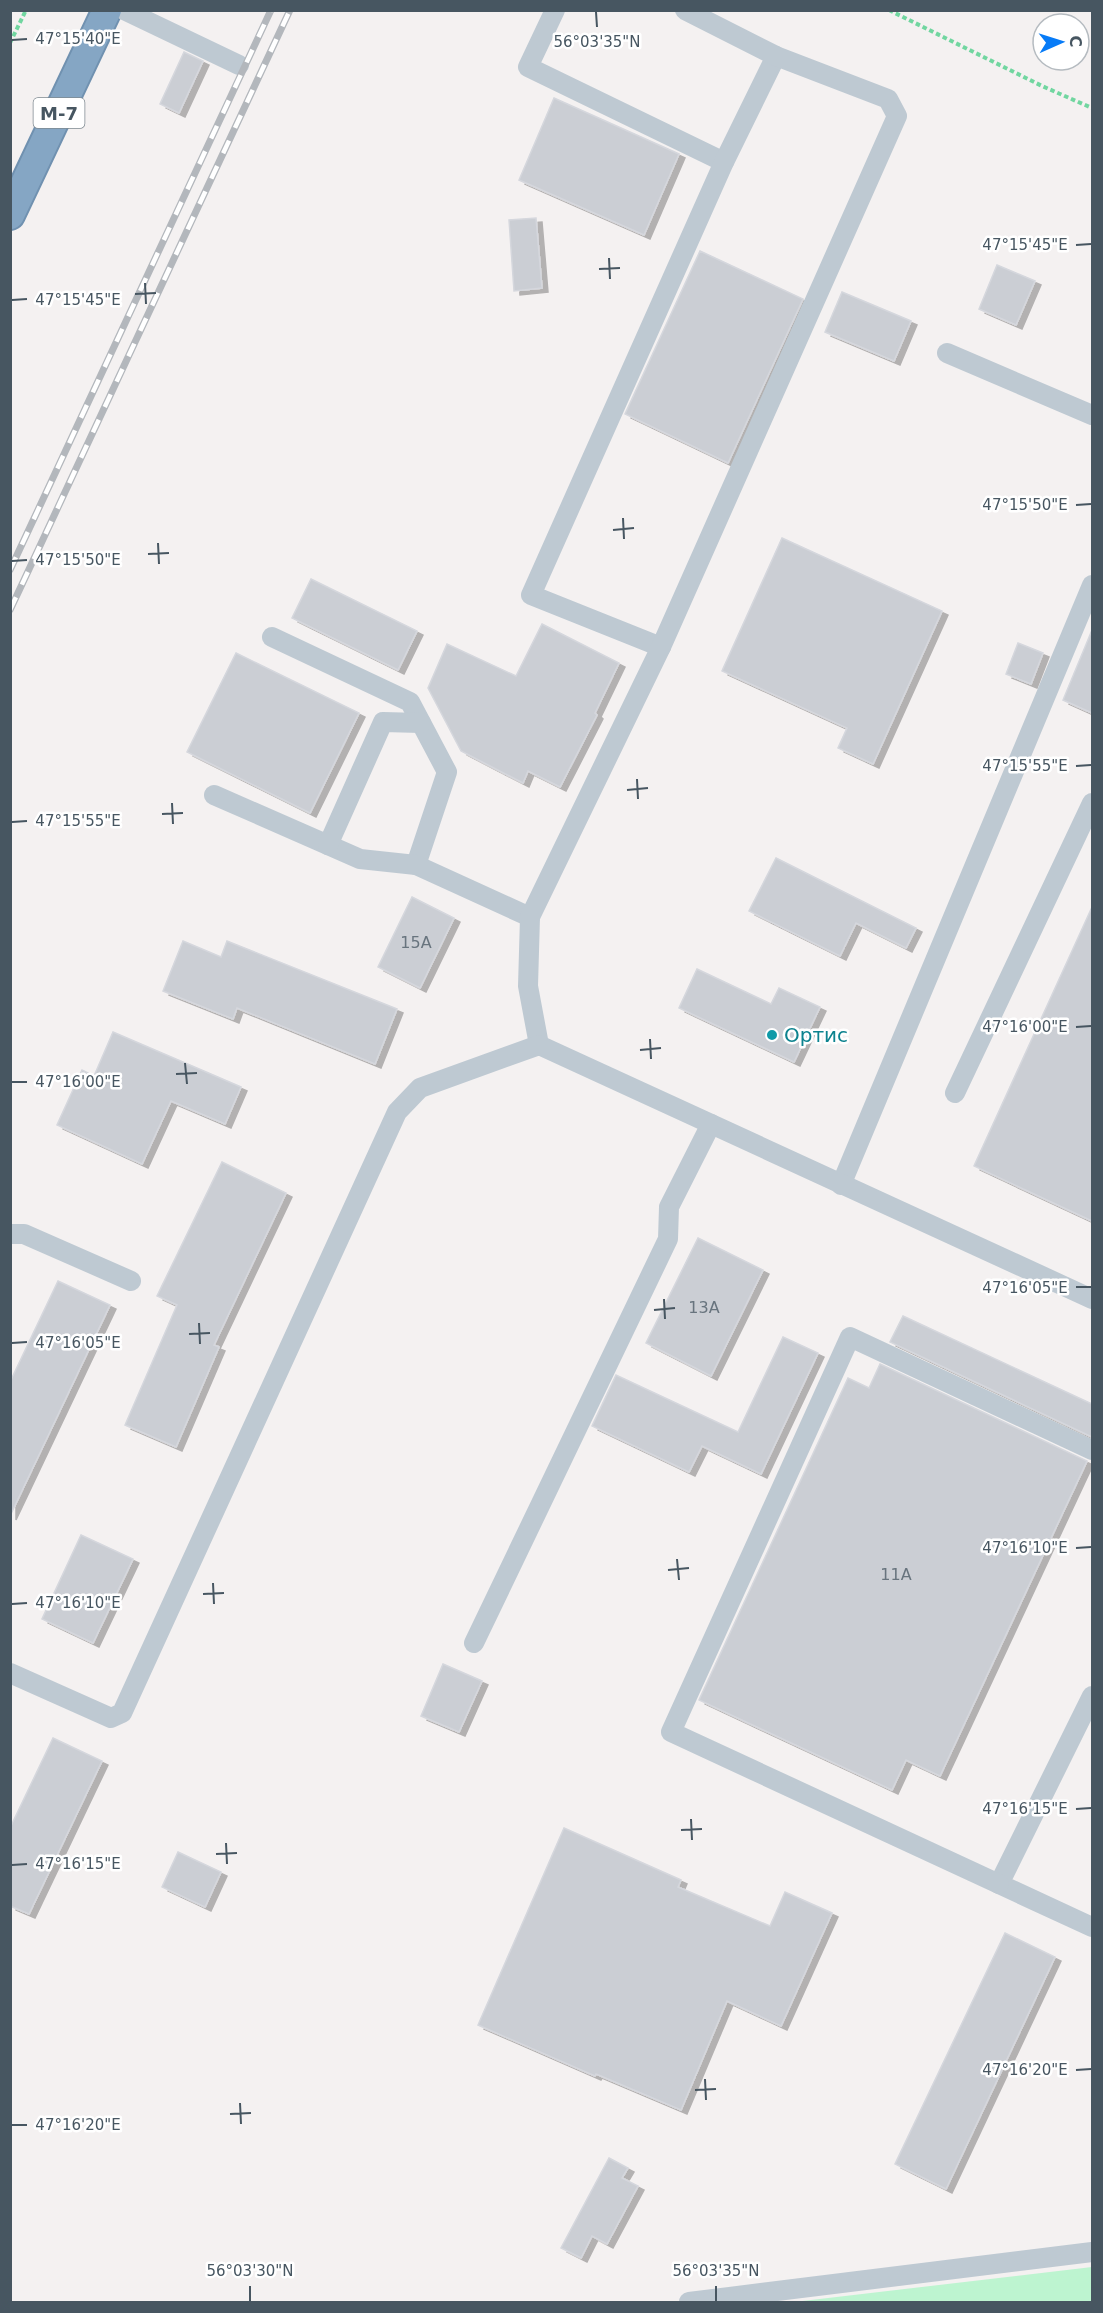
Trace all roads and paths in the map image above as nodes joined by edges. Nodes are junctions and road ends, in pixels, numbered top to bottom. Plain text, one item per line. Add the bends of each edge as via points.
1 (26, 10) edge
2 (107, 10) edge
3 (124, 10) edge
4 (555, 10) edge
5 (685, 10) edge
6 (889, 10) edge
7 (10, 43) edge
8 (777, 56) junction
9 (239, 65) dead end
10 (1092, 108) edge
11 (724, 162) junction
12 (10, 215) edge
13 (947, 353) dead end
14 (1092, 415) edge
15 (1092, 585) edge
16 (272, 637) dead end
17 (661, 647) junction
18 (421, 723) junction
19 (214, 795) dead end
20 (1092, 803) edge
21 (328, 845) junction
22 (416, 865) junction
23 (530, 917) junction
24 (539, 1045) junction
25 (955, 1093) dead end
26 (711, 1124) junction
27 (841, 1185) junction
28 (10, 1234) edge
29 (131, 1281) dead end
30 (1092, 1299) edge
31 (1092, 1450) edge
32 (474, 1642) dead end
33 (10, 1673) edge
34 (1092, 1695) edge
35 (999, 1884) junction
36 (1092, 1927) edge
37 (1092, 2252) edge
38 (689, 2302) edge

1 - 7 path
2 - 12 highway, М-7
3 - 9 street
4 - 11 street via 528,67
5 - 8 street
6 - 10 path
8 - 11 street
8 - 17 street via 888,99 897,116
11 - 17 street via 531,595
13 - 14 street
15 - 27 street
16 - 18 street via 410,702
17 - 23 street
18 - 21 street via 383,722
18 - 22 street via 447,772
19 - 21 street
20 - 25 street
21 - 22 street via 360,859
22 - 23 street
23 - 24 street via 528,986
24 - 26 street
24 - 33 street via 420,1088 397,1112 122,1713 111,1718
26 - 27 street
26 - 32 street via 669,1207 668,1239
27 - 30 street
28 - 29 street via 24,1234
31 - 35 street via 850,1337 671,1732
34 - 35 street
35 - 36 street
37 - 38 street

